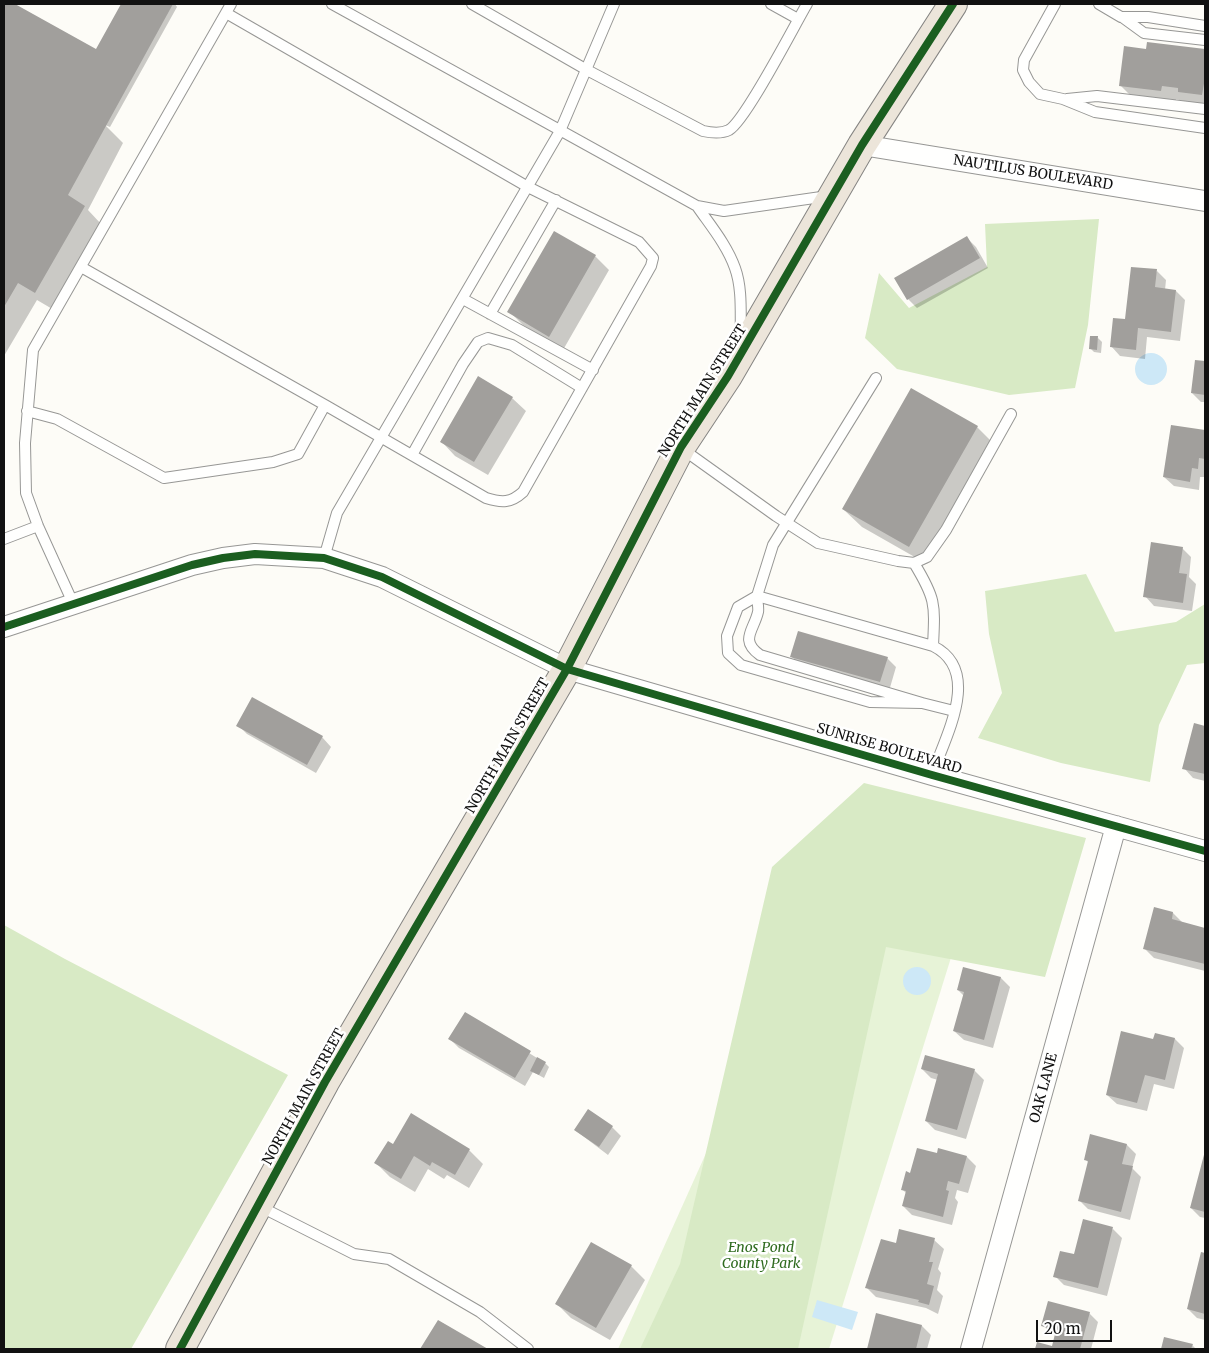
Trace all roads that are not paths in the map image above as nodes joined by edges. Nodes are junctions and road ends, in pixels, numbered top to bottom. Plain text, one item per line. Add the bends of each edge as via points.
1 (332, 4) edge
2 (472, 4) edge
3 (614, 4) edge
4 (771, 4) edge
5 (807, 4) edge
6 (953, 4) edge
7 (1054, 4) edge
8 (1098, 4) edge
9 (228, 8) edge
10 (1121, 17) junction
11 (798, 19) junction
12 (1205, 26) edge
13 (1205, 40) edge
14 (587, 70) junction
15 (1063, 100) junction
16 (1205, 109) edge
17 (1205, 128) edge
18 (560, 131) junction
19 (862, 144) junction
20 (528, 187) junction
21 (834, 195) junction
22 (1205, 196) edge
23 (556, 200) junction
24 (697, 206) junction
25 (81, 266) junction
26 (463, 299) junction
27 (490, 314) junction
28 (741, 355) junction
29 (593, 370) junction
30 (876, 378) dead end
31 (582, 388) junction
32 (326, 405) junction
33 (27, 411) junction
34 (1011, 414) dead end
35 (382, 438) junction
36 (680, 447) junction
37 (412, 455) junction
38 (787, 523) junction
39 (38, 526) junction
40 (4, 539) edge
41 (324, 558) junction
42 (914, 563) junction
43 (757, 596) junction
44 (74, 603) junction
45 (4, 627) edge
46 (933, 646) junction
47 (567, 669) junction
48 (922, 703) junction
49 (954, 711) junction
50 (932, 775) junction
51 (1116, 826) junction
52 (1205, 850) edge
53 (258, 1205) junction
54 (180, 1349) edge
55 (528, 1349) edge
56 (972, 1349) edge

1 - 18 lane
2 - 14 lane
3 - 14 lane
4 - 11 lane
5 - 11 lane
6 - 19 highway, NORTH MAIN STREET
7 - 15 lane via 1024,60 1023,70 1040,94
8 - 10 lane
9 - 20 lane
9 - 25 lane
10 - 12 lane
10 - 13 lane via 1144,33
11 - 14 lane via 739,119 730,129 716,134 703,132
14 - 18 lane
15 - 16 lane via 1097,96
15 - 17 lane via 1095,112
18 - 20 lane
18 - 24 lane
19 - 21 highway, NORTH MAIN STREET
19 - 22 street, NAUTILUS BOULEVARD
20 - 23 lane
20 - 26 lane
21 - 24 lane via 724,211
21 - 28 highway, NORTH MAIN STREET
23 - 27 lane
23 - 29 lane via 639,242 653,258
24 - 28 lane via 726,247 736,268 740,289
25 - 32 lane
25 - 33 lane via 33,350
26 - 27 lane
26 - 35 lane
27 - 29 lane
28 - 36 highway, NORTH MAIN STREET
29 - 31 lane
30 - 38 lane
31 - 37 lane via 523,492 514,500 502,502 486,498
31 - 37 lane via 506,343 488,338 478,342 463,364
32 - 33 lane via 298,454 273,462 164,478 57,419
32 - 35 lane
33 - 39 lane via 24,443 26,493
34 - 42 lane via 946,530 927,557
35 - 37 lane
35 - 41 lane via 337,514
36 - 38 lane
36 - 47 highway, NORTH MAIN STREET
38 - 42 lane via 818,543
38 - 43 lane via 773,546
39 - 40 lane
39 - 44 lane
41 - 44 street, SUNRISE BOULEVARD via 255,554 223,558
41 - 47 street, SUNRISE BOULEVARD via 382,577
42 - 46 lane via 931,592
43 - 46 lane
43 - 48 lane via 758,612 749,637 753,650 760,655
43 - 48 lane via 738,607 727,636 728,653 740,665 870,702
44 - 45 street, SUNRISE BOULEVARD
46 - 49 lane via 953,661 958,676 960,686
47 - 50 street, SUNRISE BOULEVARD
47 - 53 highway, NORTH MAIN STREET via 325,1082
48 - 49 lane
49 - 50 lane
50 - 51 street, SUNRISE BOULEVARD
51 - 52 street, SUNRISE BOULEVARD
51 - 56 street, OAK LANE
53 - 54 highway, NORTH MAIN STREET
53 - 55 lane via 354,1254 389,1259 480,1312

